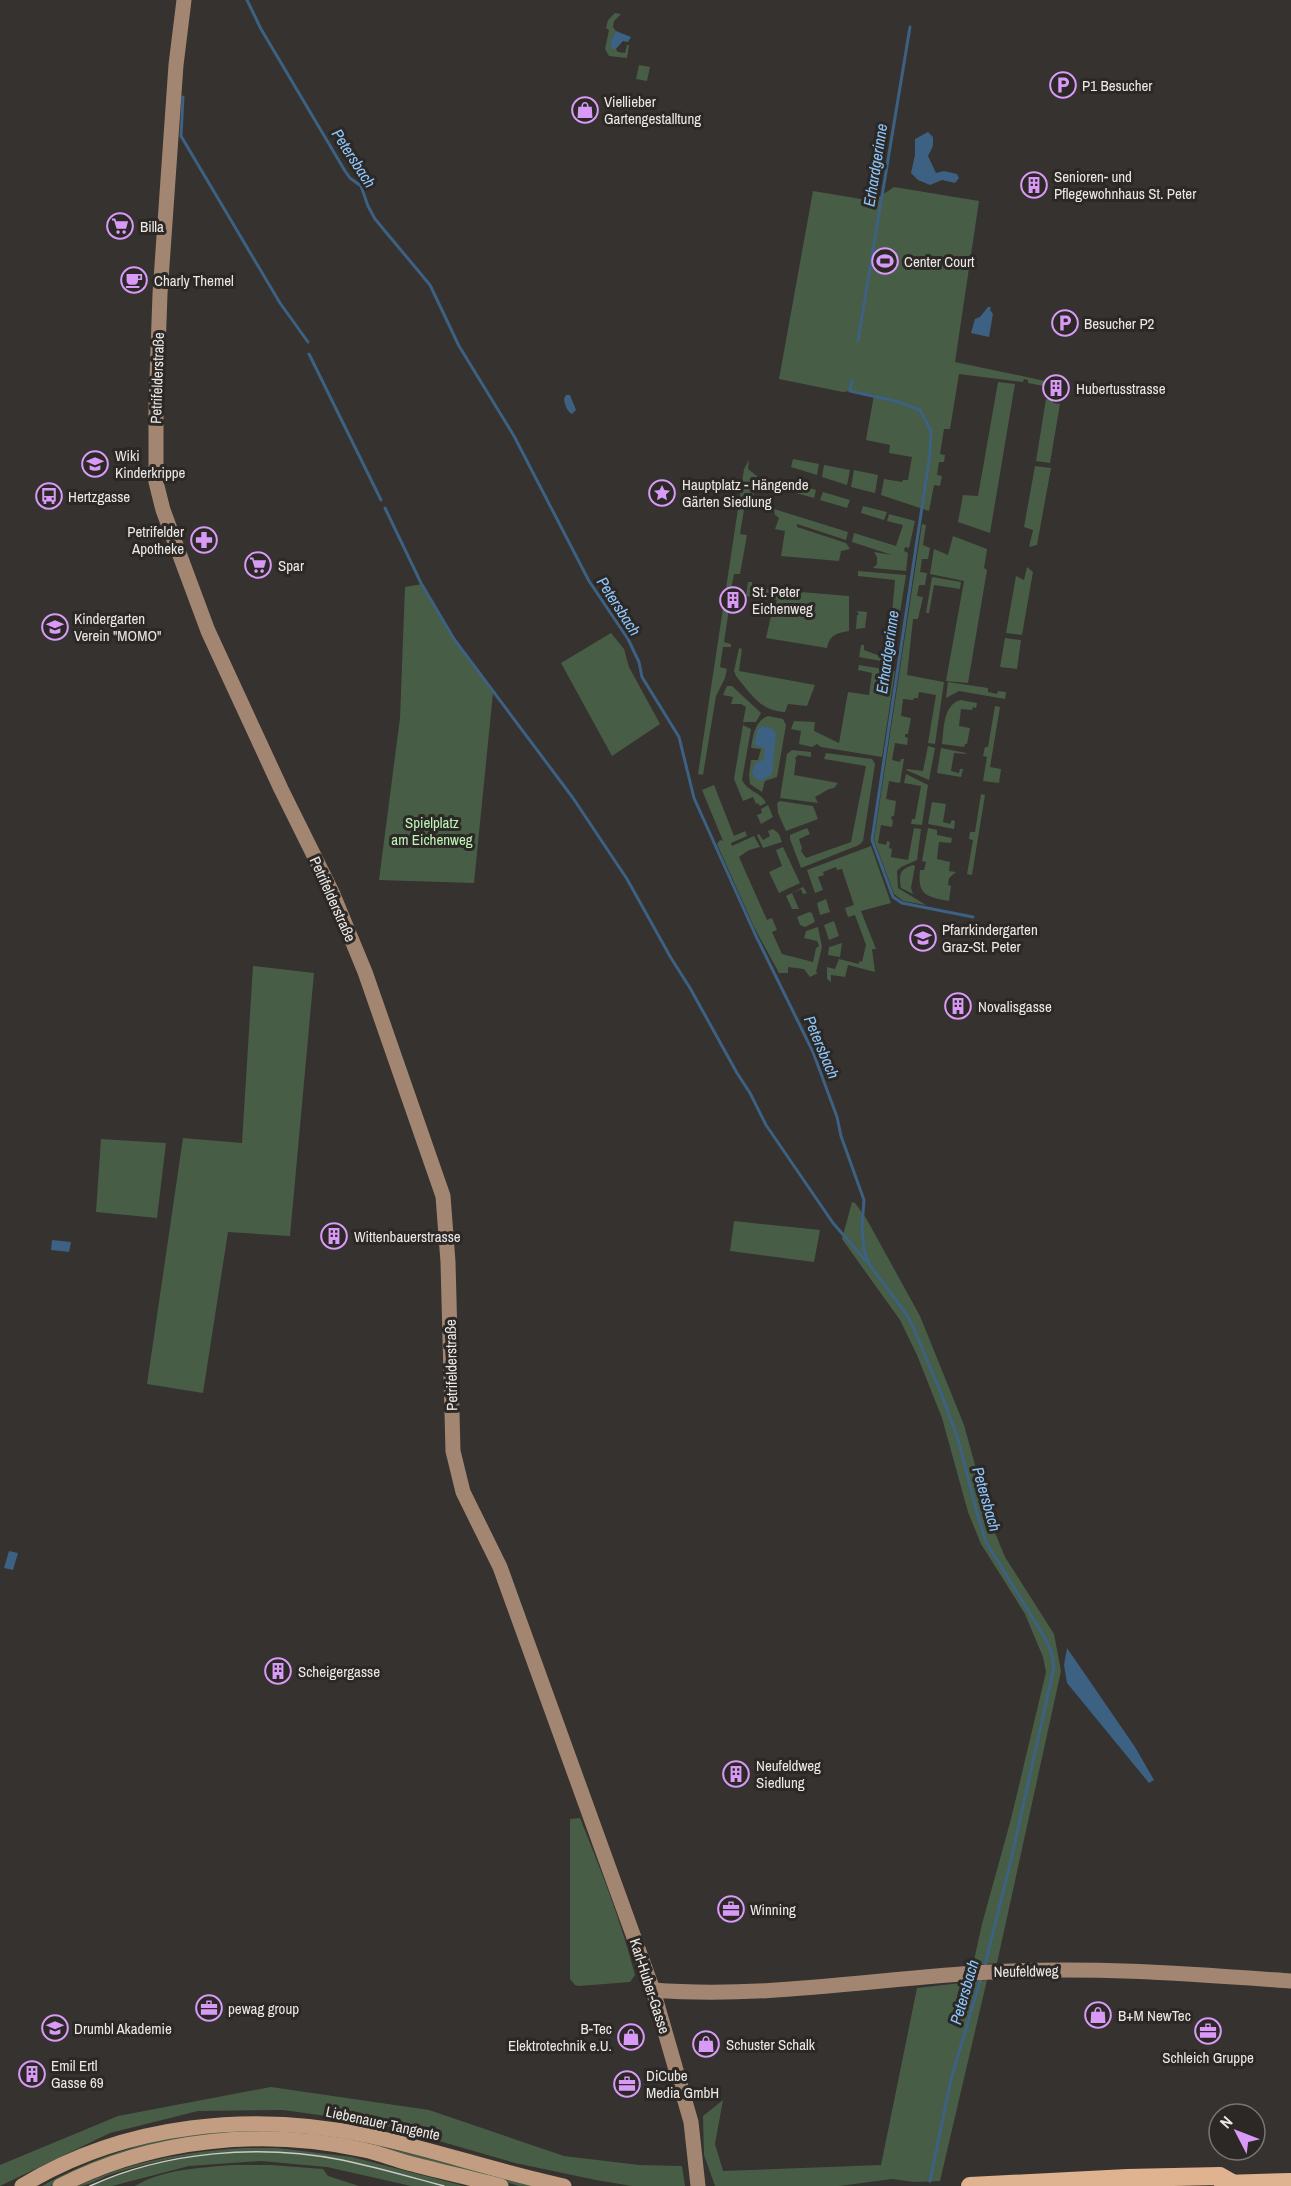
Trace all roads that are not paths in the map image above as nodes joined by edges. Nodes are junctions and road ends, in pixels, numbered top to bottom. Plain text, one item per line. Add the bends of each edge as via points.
1 (184, 0) edge
2 (582, 1792) joint
3 (1291, 1981) edge
4 (653, 1990) junction
5 (1291, 2182) edge
6 (1234, 2184) junction
7 (22, 2186) edge
8 (60, 2186) edge
9 (501, 2186) edge
10 (564, 2186) edge
11 (698, 2186) edge
12 (970, 2186) edge
13 (1185, 2186) edge

1 - 2 main road, Petrifelderstraße via 160,294 156,482 208,631 332,892 365,972 443,1196 453,1451 464,1492 500,1567
2 - 4 main road, Karl-Huber-Gasse
3 - 4 main road, Neufeldweg via 1049,1970 739,1993
4 - 11 main road, Karl-Huber-Gasse via 691,2122
5 - 6 highway
6 - 12 highway via 1220,2176
6 - 13 highway
7 - 10 main road, Liebenauer Tangente via 64,2164 131,2140 218,2125 264,2123 369,2136
8 - 9 main road, Liebenauer Tangente via 99,2168 148,2153 202,2142 255,2139 307,2141 365,2151

